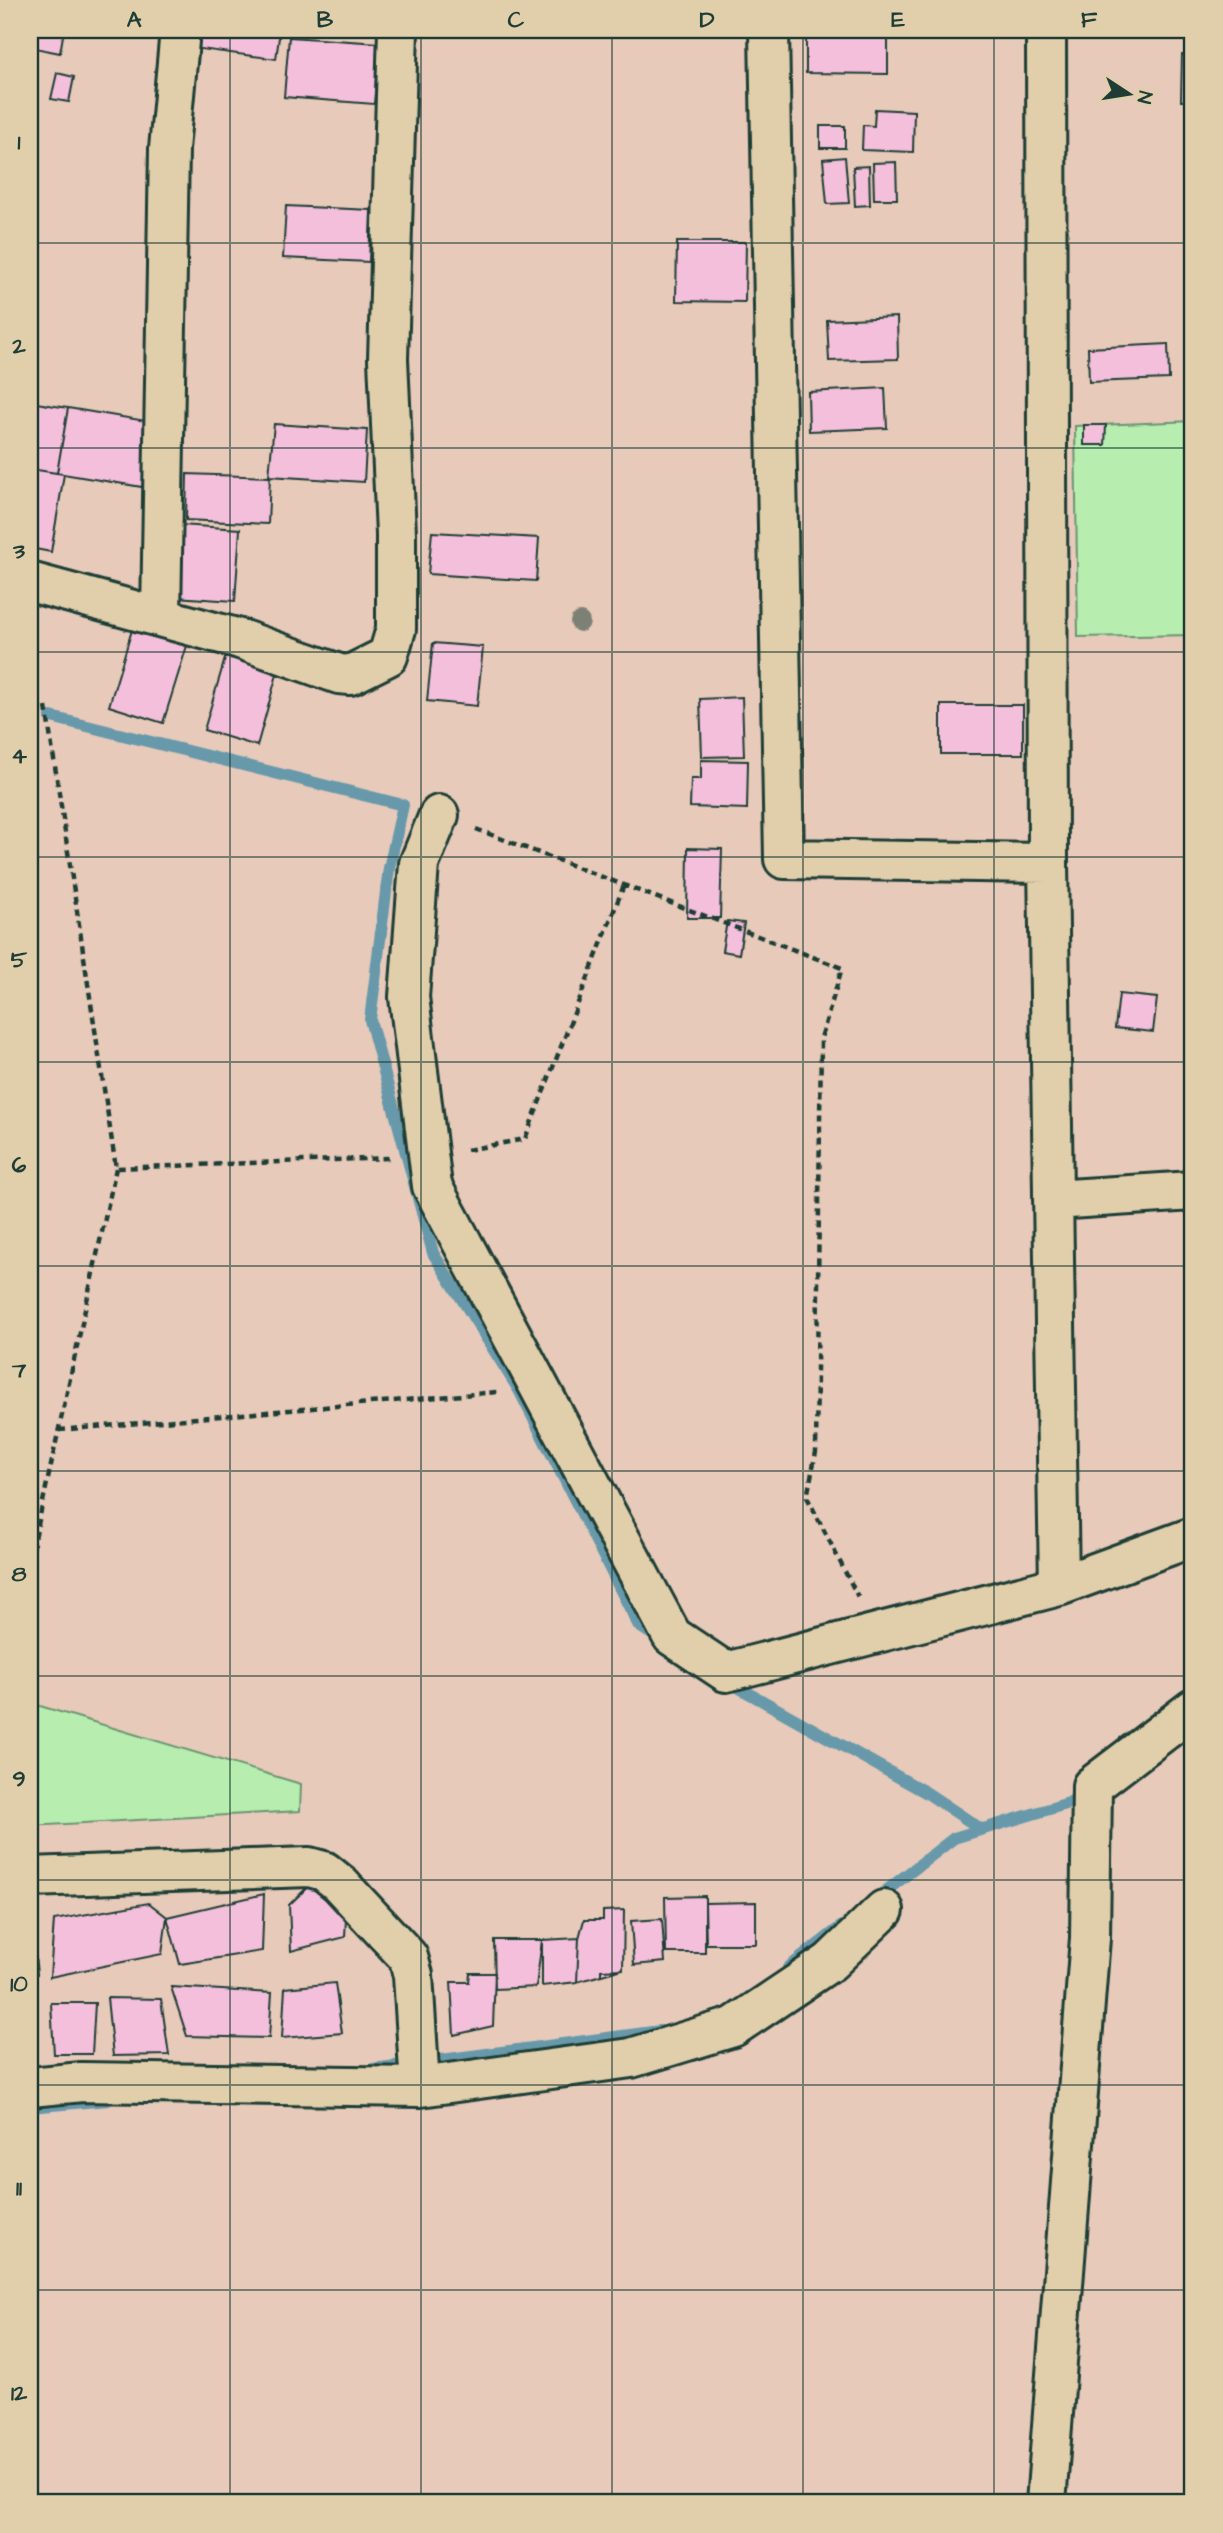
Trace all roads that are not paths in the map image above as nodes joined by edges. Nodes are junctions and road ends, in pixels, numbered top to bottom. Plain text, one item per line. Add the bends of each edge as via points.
1 (180, 30) edge
2 (398, 30) edge
3 (769, 30) edge
4 (1046, 30) edge
5 (30, 582) edge
6 (161, 617) junction
7 (439, 815) road end
8 (1048, 863) junction
9 (1193, 1191) edge
10 (1053, 1200) junction
11 (1193, 1537) edge
12 (1059, 1586) junction
13 (1193, 1709) edge
14 (30, 1877) edge
15 (884, 1910) dead end
16 (30, 2087) edge
17 (420, 2087) junction
18 (1046, 2503) edge

1 - 6 street via 169,149
2 - 6 street via 388,359 396,534 393,644 388,656 345,675
3 - 8 street via 784,859
4 - 8 street
5 - 6 street
7 - 12 street via 419,864 409,997 432,1186 672,1636 726,1672
8 - 10 street
9 - 10 street
10 - 12 street
11 - 12 street
13 - 18 street via 1092,1786 1090,1938
14 - 17 street via 309,1867 324,1871 408,1957
15 - 17 street via 830,1962 733,2027 631,2057
16 - 17 street via 82,2082

